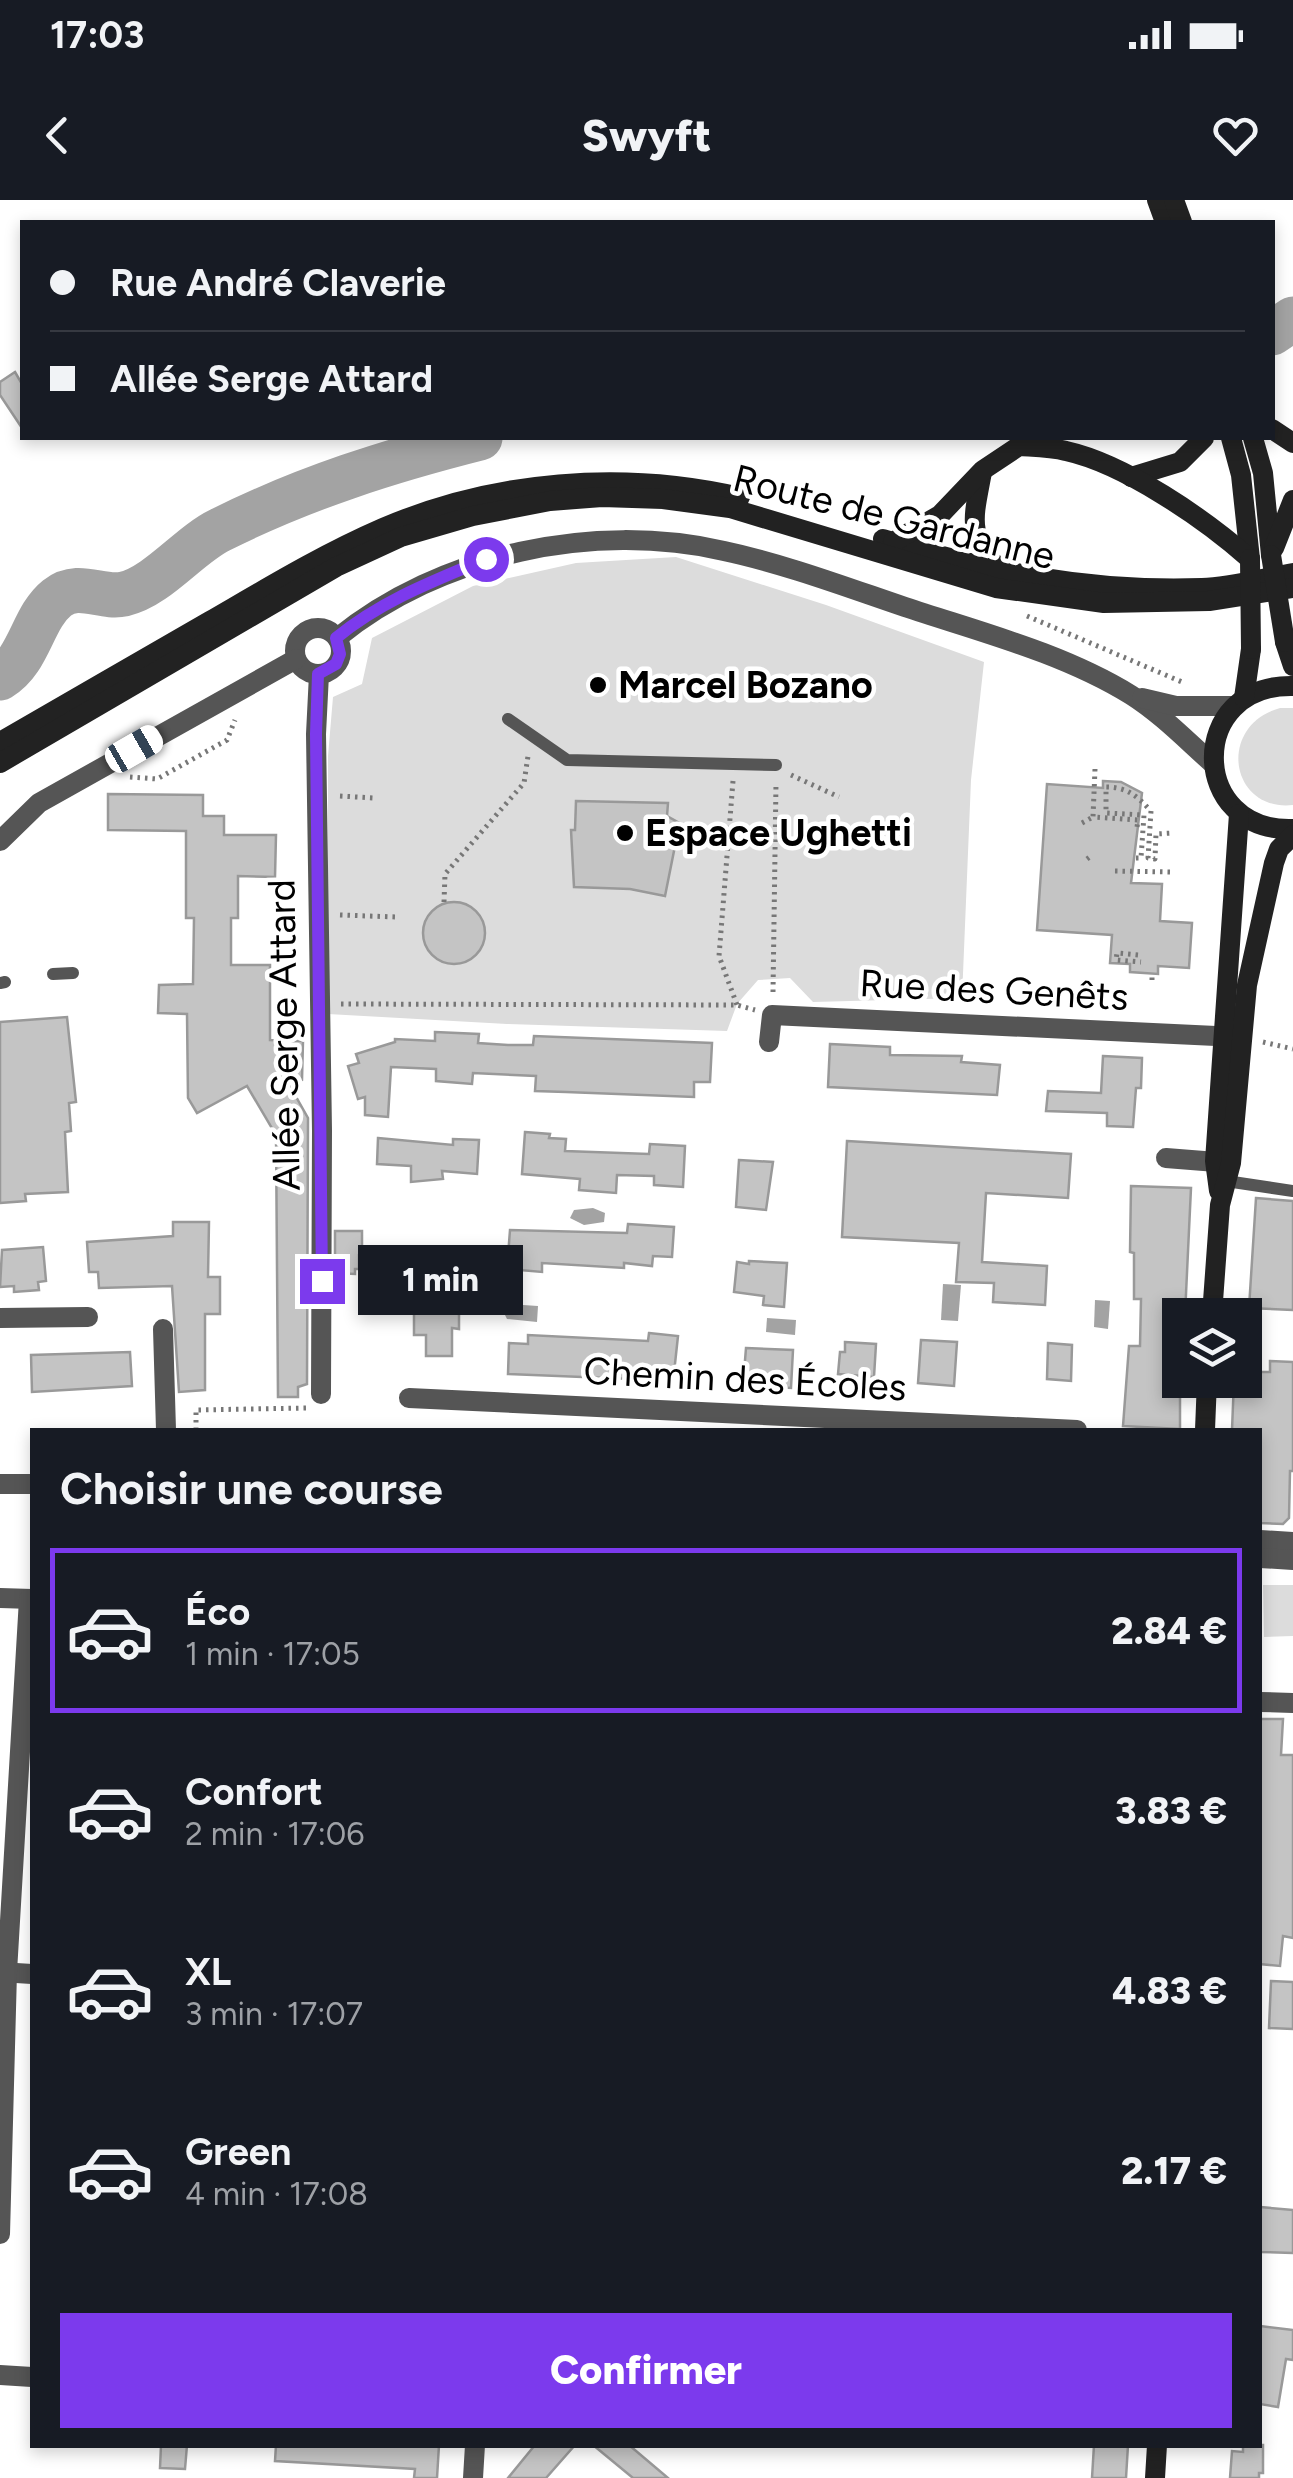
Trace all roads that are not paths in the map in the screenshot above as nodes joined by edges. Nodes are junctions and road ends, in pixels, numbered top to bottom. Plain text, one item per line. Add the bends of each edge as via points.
1 (1202, 440) edge
2 (1232, 440) edge
3 (1254, 440) edge
4 (983, 470) junction
5 (1131, 477) junction
6 (1293, 500) edge
7 (893, 542) junction
8 (1272, 555) junction
9 (1250, 559) junction
10 (1002, 572) junction
11 (1293, 573) edge
12 (1293, 588) edge
13 (336, 638) junction
14 (296, 658) junction
15 (1293, 666) edge
16 (318, 674) junction
17 (1293, 686) edge
18 (1130, 695) junction
19 (1239, 702) junction
20 (508, 719) dead end
21 (0, 742) edge
22 (0, 763) edge
23 (1212, 764) junction
24 (776, 765) road end
25 (1239, 814) junction
26 (1293, 832) edge
27 (0, 841) edge
28 (73, 973) dead end
29 (53, 974) dead end
30 (1233, 1037) junction
31 (768, 1042) dead end
32 (1166, 1158) dead end
33 (1224, 1169) junction
34 (1293, 1190) edge
35 (1213, 1298) edge
36 (88, 1317) dead end
37 (0, 1318) edge
38 (163, 1329) dead end
39 (321, 1394) road end
40 (409, 1398) dead end
41 (1207, 1398) edge
42 (166, 1428) edge
43 (1034, 1428) edge
44 (1205, 1428) edge
45 (0, 1484) edge
46 (30, 1484) edge
47 (1262, 1540) edge
48 (1293, 1542) edge
49 (1262, 1558) edge
50 (1293, 1560) edge
51 (0, 1598) edge
52 (30, 1599) edge
53 (30, 1608) edge
54 (1262, 1702) edge
55 (1293, 1703) edge
56 (9, 1788) edge
57 (3, 1972) edge
58 (30, 1974) edge
59 (1, 2204) edge
60 (0, 2234) edge
61 (0, 2374) edge
62 (30, 2376) edge
63 (475, 2448) edge
64 (1157, 2448) edge
65 (474, 2478) edge
66 (1156, 2478) edge

1 - 5 main road via 1180,462
2 - 9 main road
3 - 8 main road
4 - 5 main road via 1019,446 1068,451
4 - 7 main road via 940,515
4 - 10 main road via 973,522 982,551
5 - 9 main road
6 - 8 main road
7 - 10 main road, Route de Gardanne
7 - 21 main road, Route de Gardanne via 736,496 676,486 554,484 489,496 386,526 316,560
8 - 15 main road, bridge
9 - 19 main road, bridge via 1251,649
10 - 11 main road, Route de Gardanne via 1106,587 1185,588
12 - 22 main road, Route de Gardanne via 1209,601 1104,603 996,588 730,508 602,497 550,501 400,536 336,566
13 - 14 street via 308,631 299,638
13 - 16 street via 336,664
13 - 18 street via 412,590 486,559 570,544 666,543 723,550 866,594 1032,649
14 - 16 street
14 - 27 street via 39,803
16 - 39 street, Allée Serge Attard
17 - 19 main road
18 - 19 street via 1176,706
18 - 23 street
19 - 23 main road via 1221,722
20 - 24 lane via 567,760
23 - 25 main road via 1220,792
25 - 26 main road
25 - 30 main road
26 - 30 main road via 1274,863
28 - 29 lane
30 - 31 street, Rue des Genêts via 772,1015
30 - 33 main road
32 - 33 street
33 - 34 lane
33 - 35 main road
36 - 37 street
38 - 42 street
40 - 43 street, Chemin des Écoles
41 - 44 main road
45 - 46 street
47 - 48 street
49 - 50 street
51 - 52 street
53 - 56 street
54 - 55 street
56 - 57 street
57 - 58 street
57 - 59 street
59 - 60 street
61 - 62 street
63 - 65 street
64 - 66 main road

